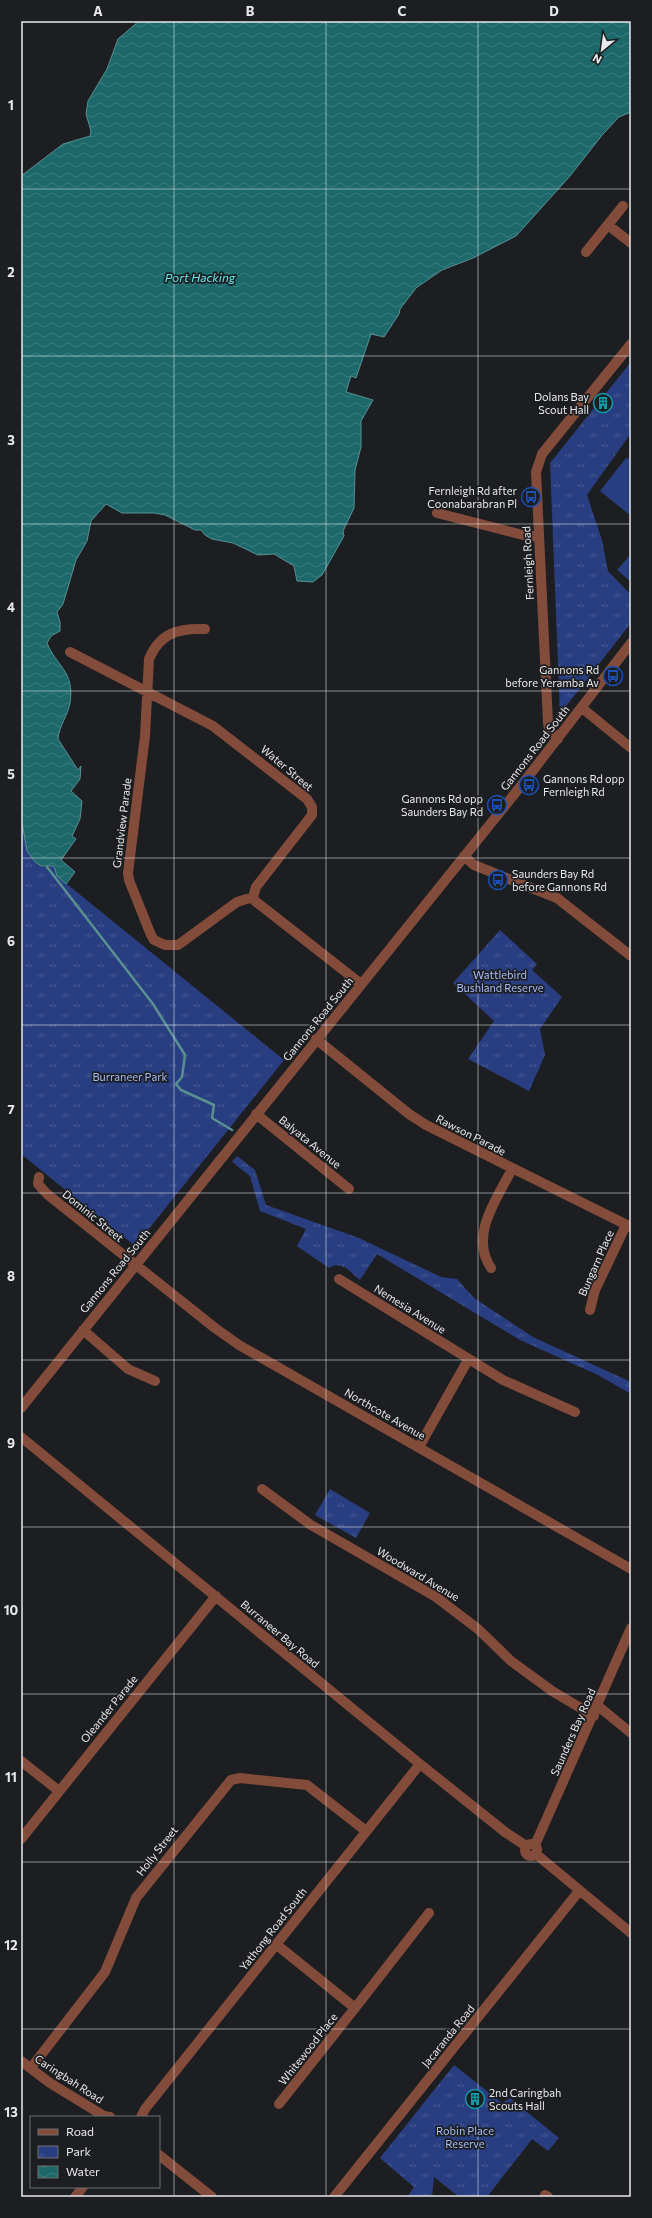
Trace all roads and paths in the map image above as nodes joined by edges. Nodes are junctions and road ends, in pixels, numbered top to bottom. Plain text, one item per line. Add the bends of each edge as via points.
1 (624, 206) dead end
2 (608, 225) junction
3 (631, 243) edge
4 (586, 252) dead end
5 (631, 344) edge
6 (436, 513) dead end
7 (539, 537) junction
8 (205, 629) dead end
9 (631, 643) edge
10 (70, 652) dead end
11 (148, 693) junction
12 (582, 708) junction
13 (558, 739) junction
14 (631, 748) edge
15 (464, 856) junction
16 (253, 897) junction
17 (631, 956) edge
18 (361, 984) junction
19 (316, 1039) junction
20 (256, 1114) junction
21 (512, 1169) junction
22 (37, 1182) dead end
23 (349, 1189) dead end
24 (628, 1226) edge
25 (136, 1266) junction
26 (491, 1268) dead end
27 (339, 1279) dead end
28 (590, 1310) dead end
29 (83, 1330) junction
30 (468, 1360) junction
31 (155, 1381) dead end
32 (21, 1408) edge
33 (575, 1412) dead end
34 (21, 1437) edge
35 (419, 1447) junction
36 (262, 1489) dead end
37 (631, 1569) edge
38 (216, 1596) junction
39 (631, 1628) edge
40 (598, 1706) junction
41 (594, 1716) junction
42 (631, 1733) edge
43 (21, 1761) edge
44 (420, 1764) junction
45 (59, 1791) junction
46 (366, 1831) junction
47 (21, 1839) edge
48 (532, 1848) junction
49 (579, 1891) junction
50 (430, 1913) dead end
51 (631, 1933) edge
52 (277, 1945) junction
53 (355, 2008) junction
54 (21, 2061) edge
55 (31, 2068) junction
56 (279, 2104) dead end
57 (143, 2113) edge
58 (104, 2116) edge
59 (160, 2156) edge
60 (82, 2188) edge
61 (75, 2197) edge
62 (212, 2197) edge
63 (334, 2197) edge

1 - 2 street
2 - 3 street
2 - 4 street
5 - 7 street, Fernleigh Road via 542,454 536,472
6 - 7 street
7 - 13 street, Fernleigh Road via 548,723
8 - 11 street, Grandview Parade via 186,628 162,639 149,659
9 - 12 street, Gannons Road South
10 - 11 street, Water Street
11 - 16 street, Water Street via 225,733 307,799 312,807 312,815 256,887
11 - 16 street, Grandview Parade via 128,873 151,935 154,940 164,945 178,945 236,902
12 - 13 street, Gannons Road South
12 - 14 street
13 - 15 street, Gannons Road South
15 - 17 street via 474,865 557,898
15 - 18 street, Gannons Road South
16 - 18 street
18 - 19 street, Gannons Road South
19 - 20 street, Gannons Road South
19 - 21 street, Rawson Parade via 409,1114
20 - 23 street, Balyata Avenue
20 - 25 street, Gannons Road South
21 - 24 street, Rawson Parade
21 - 26 street via 481,1237 482,1250
22 - 25 street, Dominic Street via 47,1194
24 - 28 street, Bungarn Place via 595,1290
25 - 29 street, Gannons Road South
25 - 35 street, Northcote Avenue via 239,1345
27 - 30 street, Nemesia Avenue
29 - 31 street via 124,1366
29 - 32 street, Gannons Road South
30 - 33 street, Nemesia Avenue via 510,1383
30 - 35 street
34 - 38 street, Burraneer Bay Road
35 - 37 street, Northcote Avenue
36 - 41 street, Woodward Avenue via 311,1525 436,1597 478,1629 511,1661 552,1691
38 - 44 street, Burraneer Bay Road
38 - 45 street, Oleander Parade
39 - 40 street, Saunders Bay Road
40 - 41 street, Saunders Bay Road
40 - 42 street
41 - 48 street, Saunders Bay Road
43 - 45 street
44 - 46 street, Yathong Road South
44 - 48 street, Burraneer Bay Road via 505,1832
45 - 47 street, Oleander Parade
46 - 52 street, Yathong Road South
46 - 55 street, Holly Street via 307,1785 240,1778 231,1780 136,1898 105,1972
48 - 49 street, Burraneer Bay Road
49 - 51 street, Burraneer Bay Road
49 - 63 street, Jacaranda Road
50 - 53 street, Whitewood Place
52 - 53 street
52 - 57 street, Yathong Road South
53 - 56 street, Whitewood Place
54 - 55 street, Caringbah Road
55 - 58 street, Caringbah Road via 50,2083
59 - 62 street
60 - 61 street

